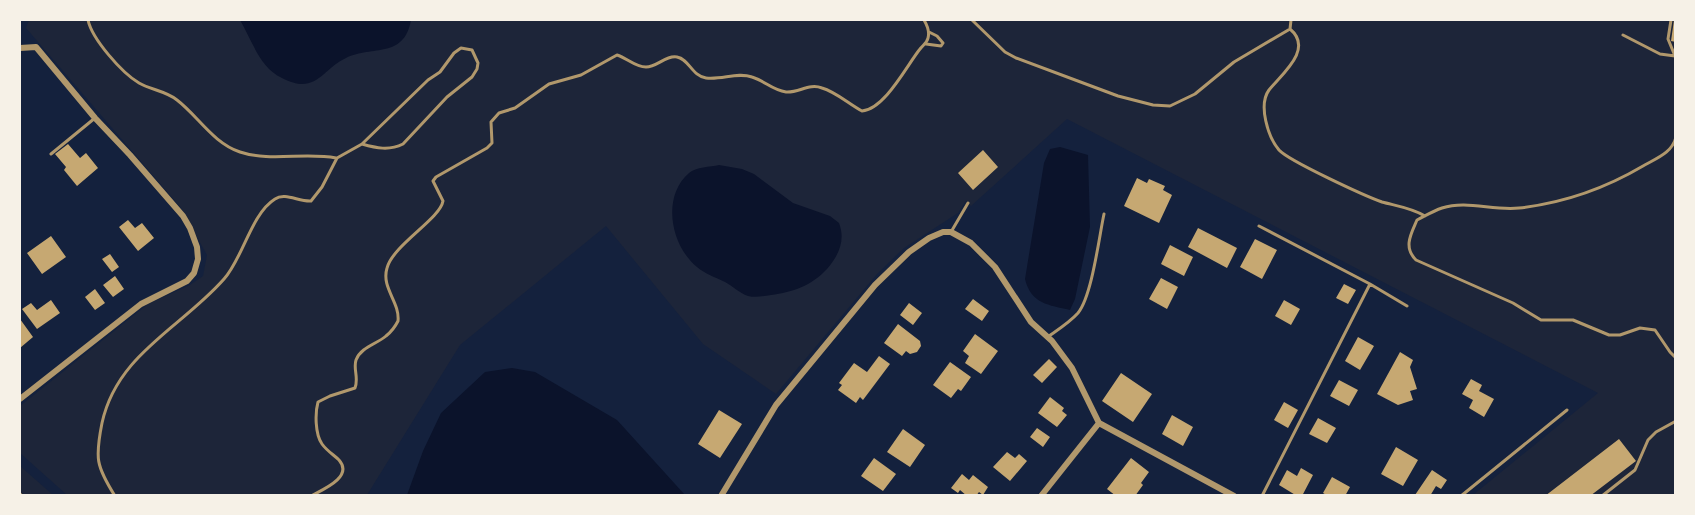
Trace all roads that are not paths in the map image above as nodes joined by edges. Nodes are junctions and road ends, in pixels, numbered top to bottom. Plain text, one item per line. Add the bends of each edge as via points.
1 (88, 20) edge
2 (924, 20) edge
3 (972, 20) edge
4 (1292, 20) edge
5 (1671, 20) edge
6 (1290, 28) junction
7 (929, 32) junction
8 (1623, 35) dead end
9 (926, 44) junction
10 (20, 48) edge
11 (1675, 58) edge
12 (95, 118) junction
13 (1676, 137) edge
14 (362, 144) junction
15 (1675, 145) edge
16 (51, 154) dead end
17 (337, 158) junction
18 (968, 203) dead end
19 (1104, 214) dead end
20 (1425, 216) junction
21 (1259, 226) dead end
22 (951, 231) junction
23 (1370, 284) junction
24 (1407, 306) dead end
25 (1047, 337) junction
26 (1676, 358) edge
27 (20, 399) edge
28 (1567, 410) dead end
29 (1676, 421) edge
30 (1099, 423) junction
31 (116, 495) edge
32 (311, 495) edge
33 (721, 495) edge
34 (1041, 495) edge
35 (1234, 495) edge
36 (1262, 495) edge
37 (1461, 495) edge
38 (1602, 495) edge

1 - 17 lane via 92,34 129,76 175,98 229,147 242,153
2 - 7 lane
3 - 6 lane via 1016,58 1118,96 1162,106 1185,100 1234,62
4 - 6 lane
5 - 11 lane via 1668,39
6 - 20 lane via 1296,34 1298,49 1288,69 1269,90 1265,103 1268,129 1275,145 1288,157 1335,180
7 - 9 lane
7 - 9 lane via 943,43
8 - 11 lane
9 - 32 lane via 875,106 862,111 817,86 783,91 743,75 705,78 676,57 648,67 617,55 581,75 549,84 515,108 499,113 491,122 492,143 433,181 443,201 439,212 389,263 386,282 398,308 398,321 387,336 357,357 355,388 318,402 318,436 340,461 342,470 332,485
10 - 12 street via 36,47
12 - 16 lane
12 - 27 street via 183,216 197,247 198,259 187,281 141,304
13 - 15 lane
14 - 14 lane via 440,72 454,53 461,48 472,50 478,63 472,77 447,97 403,144 396,148
14 - 17 lane
15 - 20 lane via 1604,187 1562,201 1500,209 1462,204
17 - 31 lane via 311,201 281,196 268,206 223,280 152,342 119,381 104,414 97,449 98,465
18 - 22 lane
19 - 25 lane via 1079,311
20 - 26 lane via 1417,220 1408,245 1416,260 1513,303 1541,320 1573,320 1609,335 1640,328 1655,330
21 - 23 lane
22 - 25 street via 971,243 995,267 1031,322
22 - 33 street via 929,238 909,252 875,285 776,405
23 - 24 lane
23 - 36 lane
25 - 30 street via 1072,368
28 - 37 lane
29 - 38 lane via 1656,432 1635,470
30 - 34 street
30 - 35 street

